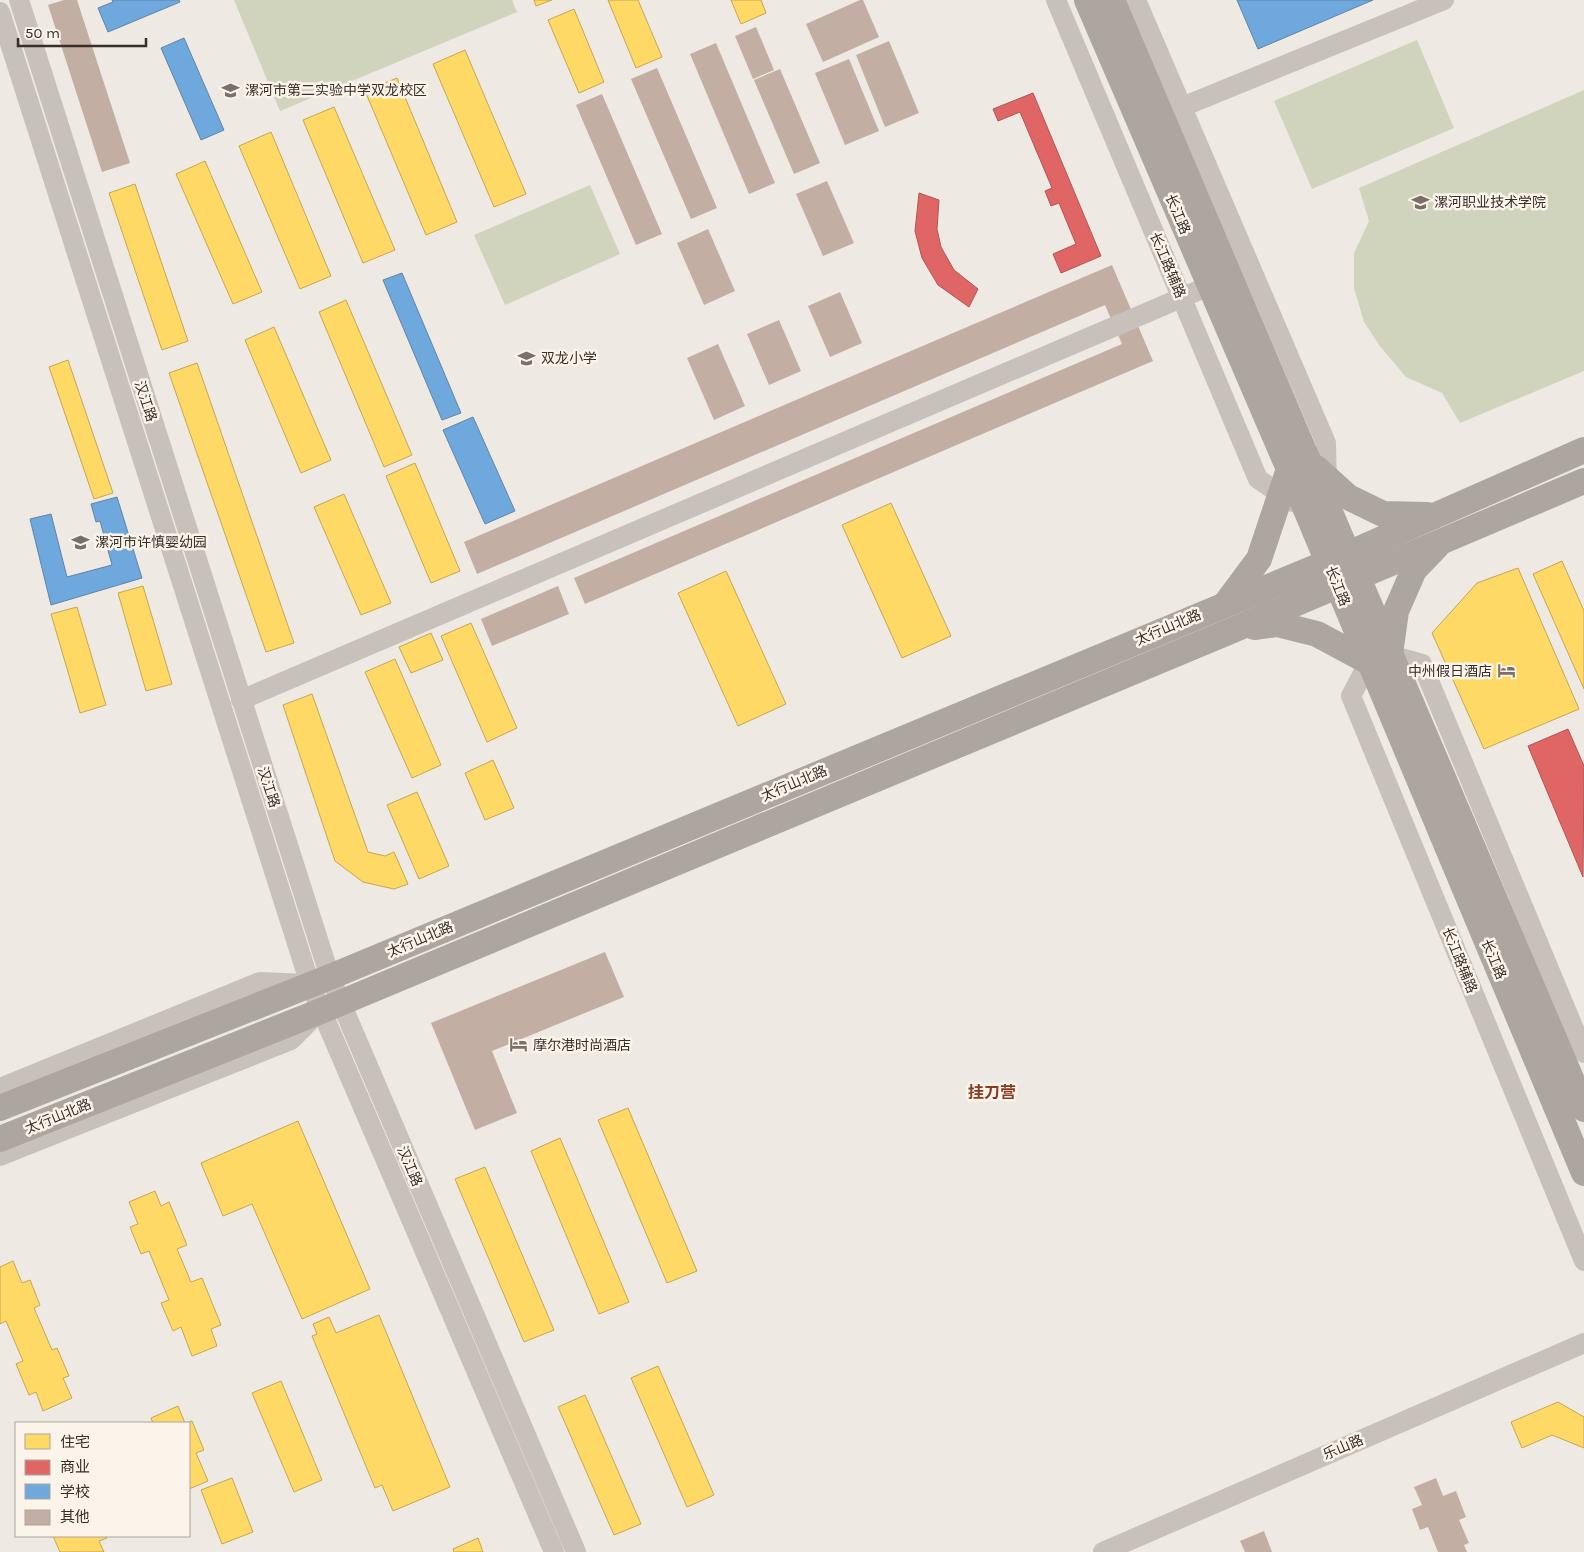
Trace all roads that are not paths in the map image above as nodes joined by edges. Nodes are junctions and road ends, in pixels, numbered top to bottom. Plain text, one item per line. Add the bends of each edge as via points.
1 (19, 0) edge
2 (1056, 0) edge
3 (1088, 0) edge
4 (1112, 0) edge
5 (1136, 0) edge
6 (1444, 0) edge
7 (0, 12) edge
8 (1182, 107) junction
9 (1209, 286) junction
10 (1182, 297) junction
11 (1584, 450) edge
12 (1299, 464) junction
13 (1584, 481) edge
14 (1280, 495) junction
15 (1320, 497) junction
16 (1433, 515) junction
17 (1443, 540) junction
18 (1343, 569) junction
19 (1226, 603) junction
20 (1234, 630) junction
21 (1379, 658) junction
22 (241, 700) junction
23 (320, 980) junction
24 (330, 1007) junction
25 (1584, 1053) edge
26 (0, 1088) edge
27 (0, 1108) edge
28 (1584, 1109) edge
29 (0, 1139) edge
30 (0, 1156) edge
31 (1584, 1173) edge
32 (1584, 1261) edge
33 (1584, 1343) edge
34 (554, 1552) edge
35 (576, 1552) edge
36 (1103, 1552) edge

1 - 22 street, 汉江路
2 - 10 street, 长江路辅路
3 - 9 main road, 长江路
4 - 12 main road, 长江路
5 - 8 street
6 - 8 street
7 - 23 street, 汉江路
8 - 15 street via 1326,443
9 - 10 street
9 - 12 main road, 长江路
10 - 14 street, 长江路辅路 via 1258,479
10 - 22 street
11 - 16 main road, 太行山北路
12 - 14 main road
12 - 15 main road, 长江路
12 - 15 main road
13 - 17 main road, 太行山北路
14 - 15 street, 长江路辅路
14 - 19 main road via 1259,559
15 - 16 main road via 1348,497 1383,514
15 - 18 main road, 长江路
16 - 18 main road, 太行山北路
17 - 18 main road, 太行山北路
17 - 21 main road via 1414,570
18 - 19 main road, 太行山北路
18 - 20 main road, 太行山北路
18 - 21 main road, 长江路
19 - 23 main road, 太行山北路
20 - 21 main road via 1277,624 1317,634
20 - 24 main road, 太行山北路
21 - 25 street via 1422,664
21 - 28 main road, 长江路
21 - 31 main road, 长江路
21 - 32 street, 长江路辅路 via 1351,696
22 - 23 street, 汉江路
23 - 24 street, 汉江路
23 - 26 street via 260,982
23 - 27 main road, 太行山北路
24 - 29 main road, 太行山北路
24 - 30 street via 290,1040
24 - 34 street, 汉江路
24 - 35 street, 汉江路
33 - 36 street, 乐山路

